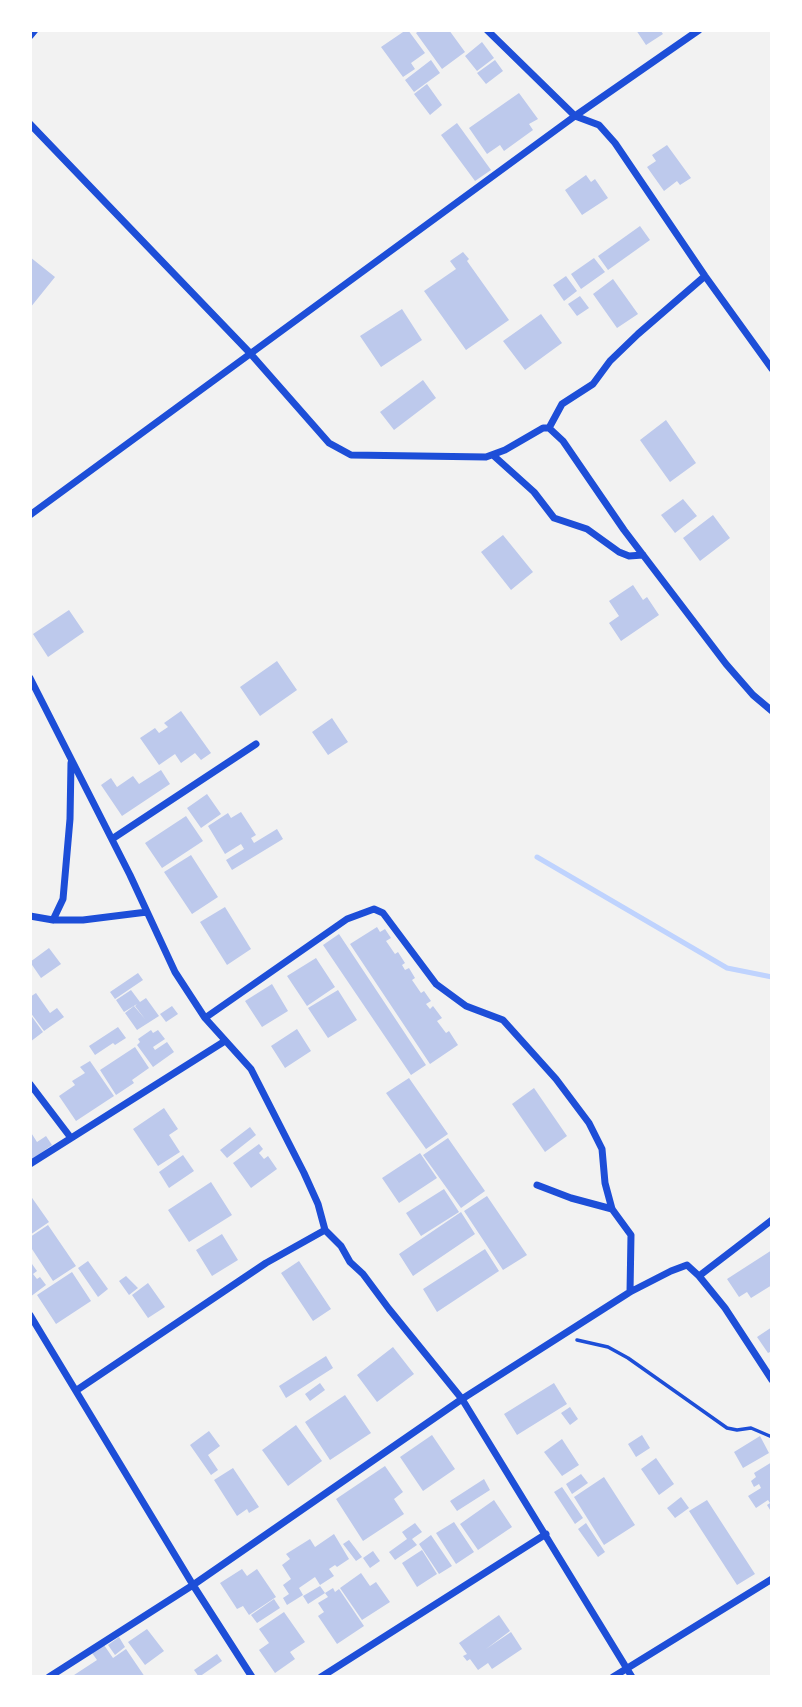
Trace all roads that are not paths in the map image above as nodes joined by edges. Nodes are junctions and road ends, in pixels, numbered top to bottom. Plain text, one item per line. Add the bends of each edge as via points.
1 (35, 30) edge
2 (487, 30) edge
3 (699, 30) edge
4 (30, 36) edge
5 (575, 116) junction
6 (30, 124) edge
7 (705, 276) junction
8 (249, 352) junction
9 (772, 369) edge
10 (549, 428) junction
11 (494, 456) junction
12 (30, 515) edge
13 (643, 555) junction
14 (30, 678) edge
15 (772, 711) edge
16 (256, 744) dead end
17 (71, 762) junction
18 (112, 838) junction
19 (147, 912) junction
20 (30, 916) edge
21 (53, 920) junction
22 (205, 1018) junction
23 (226, 1041) junction
24 (30, 1084) edge
25 (71, 1138) junction
26 (30, 1164) edge
27 (537, 1185) dead end
28 (612, 1209) junction
29 (772, 1220) edge
30 (325, 1230) junction
31 (699, 1276) junction
32 (629, 1292) junction
33 (30, 1315) edge
34 (772, 1380) edge
35 (77, 1390) junction
36 (462, 1399) junction
37 (546, 1534) junction
38 (772, 1579) edge
39 (193, 1585) junction
40 (626, 1669) junction
41 (49, 1677) edge
42 (252, 1677) edge
43 (321, 1677) edge
44 (613, 1677) edge
45 (632, 1677) edge

1 - 4 street
2 - 5 street
3 - 5 street
5 - 7 street via 599,125 615,143
5 - 8 street
6 - 8 street
7 - 9 street
7 - 10 street via 610,361 593,384 562,404
8 - 11 street via 342,452
8 - 12 street
10 - 11 street
10 - 13 street via 563,441
11 - 13 street via 534,492 554,518 587,529 619,552
13 - 15 street via 726,664
14 - 17 street
16 - 18 street
17 - 18 street
17 - 21 street via 63,899
18 - 19 street
19 - 21 street
19 - 22 street via 174,972
20 - 21 street
22 - 23 street
22 - 28 street via 347,919 374,909 383,914 436,984 466,1006 503,1020 556,1079 597,1136
23 - 25 street
23 - 30 street via 251,1069 304,1172
24 - 25 street
25 - 26 street
27 - 28 street
28 - 32 street via 631,1235
29 - 31 street
30 - 35 street via 266,1263
30 - 36 street
31 - 32 street via 687,1265
31 - 34 street
32 - 36 street
33 - 35 street
35 - 39 street
36 - 37 street
36 - 39 street
37 - 40 street
37 - 43 street
38 - 40 street
39 - 41 street
39 - 42 street
40 - 44 street
40 - 45 street

